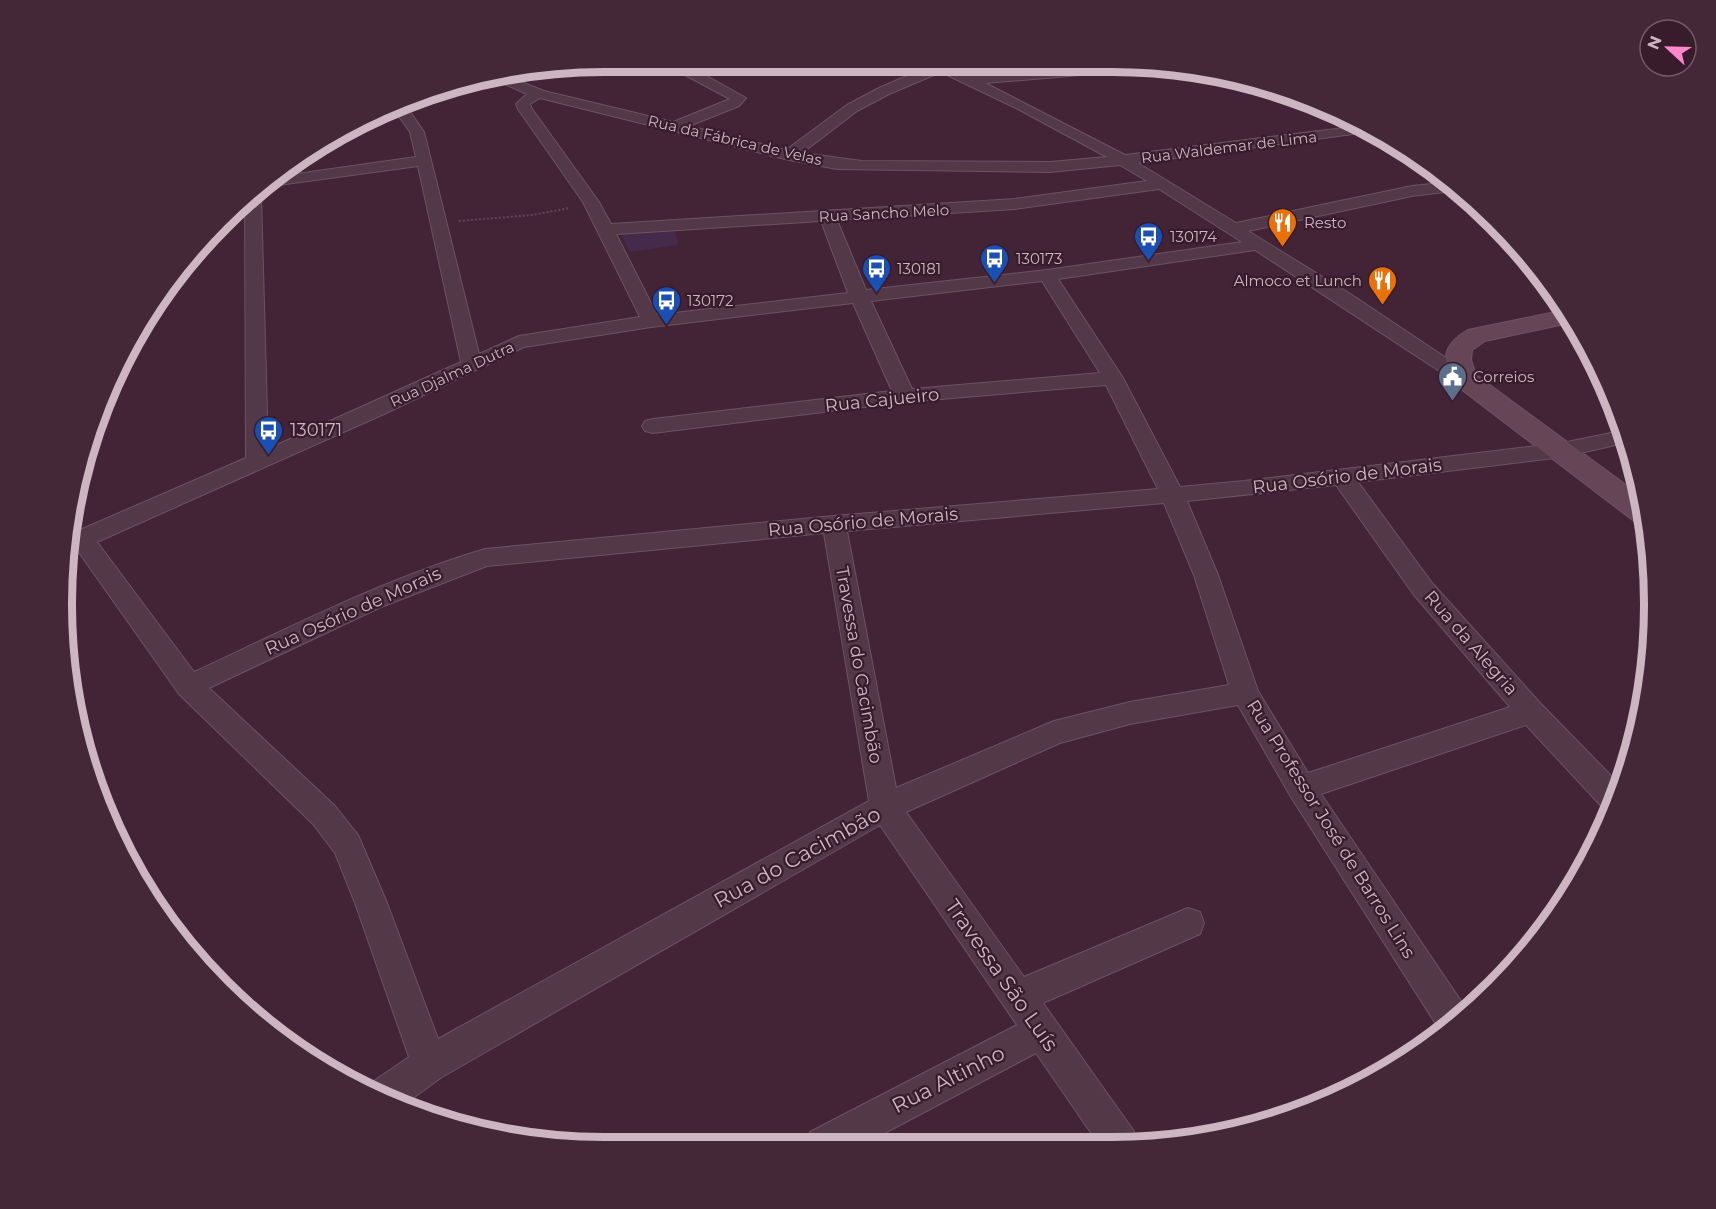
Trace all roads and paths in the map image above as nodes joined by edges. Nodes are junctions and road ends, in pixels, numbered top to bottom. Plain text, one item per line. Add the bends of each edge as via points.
1 (690, 72) edge
2 (920, 72) edge
3 (952, 72) edge
4 (1066, 72) edge
5 (969, 80) junction
6 (507, 81) edge
7 (538, 94) junction
8 (876, 96) junction
9 (892, 103) dead end
10 (403, 112) edge
11 (677, 126) junction
12 (1355, 131) edge
13 (789, 155) junction
14 (424, 160) junction
15 (1125, 161) junction
16 (281, 181) edge
17 (1163, 184) junction
18 (1443, 188) edge
19 (591, 201) junction
20 (253, 204) edge
21 (827, 216) junction
22 (440, 223) junction
23 (1233, 229) junction
24 (604, 230) junction
25 (1257, 245) junction
26 (1047, 275) junction
27 (859, 296) junction
28 (1560, 318) edge
29 (651, 321) junction
30 (471, 364) junction
31 (1113, 378) junction
32 (1466, 380) junction
33 (905, 396) junction
34 (653, 426) dead end
35 (1617, 438) edge
36 (1562, 450) junction
37 (256, 462) junction
38 (1341, 476) junction
39 (1173, 496) junction
40 (1635, 506) edge
41 (834, 524) junction
42 (76, 541) edge
43 (76, 544) edge
44 (189, 686) junction
45 (1245, 693) junction
46 (1531, 712) junction
47 (1301, 788) junction
48 (1609, 793) edge
49 (885, 807) junction
50 (1188, 923) dead end
51 (1017, 997) junction
52 (1451, 1015) edge
53 (1041, 1031) junction
54 (429, 1064) junction
55 (390, 1091) edge
56 (838, 1137) edge
57 (1116, 1137) edge

1 - 11 street via 739,98
2 - 8 street
3 - 5 street
4 - 5 street
5 - 15 street
6 - 7 street, Rua da Fábrica de Velas
7 - 11 street, Rua da Fábrica de Velas
7 - 19 street via 525,100 525,109
8 - 9 street
8 - 13 street via 852,108
10 - 14 street via 417,132
11 - 13 street, Rua da Fábrica de Velas
12 - 15 street, Rua Waldemar de Lima
13 - 15 street, Rua da Fábrica de Velas via 862,166 1050,167
14 - 16 street
14 - 22 street
15 - 17 street
17 - 21 street, Rua Sancho Melo via 1015,204
17 - 23 street
18 - 23 street
19 - 22 path via 532,215
19 - 24 street
20 - 37 street
21 - 24 street, Rua Sancho Melo
21 - 27 street
22 - 30 street
23 - 25 street
24 - 29 street
25 - 26 street, Rua Djalma Dutra
25 - 32 street
26 - 27 street, Rua Djalma Dutra
26 - 31 street, Rua Professor José de Barros Lins
27 - 29 street, Rua Djalma Dutra
27 - 33 street
28 - 32 main road via 1477,335 1466,341 1457,359
29 - 30 street, Rua Djalma Dutra via 540,337 500,349
30 - 37 street, Rua Djalma Dutra
31 - 33 street, Rua Cajueiro
31 - 39 street, Rua Professor José de Barros Lins
32 - 36 main road
33 - 34 street, Rua Cajueiro
35 - 36 street, Rua Osório de Morais
36 - 38 street, Rua Osório de Morais
36 - 40 main road
37 - 42 street, Rua Djalma Dutra
38 - 39 street, Rua Osório de Morais
38 - 46 street, Rua da Alegria via 1423,589
39 - 41 street, Rua Osório de Morais
39 - 45 street, Rua Professor José de Barros Lins via 1206,575
41 - 44 street, Rua Osório de Morais via 485,558 394,590
41 - 49 street, Travessa do Cacimbão
43 - 44 street
44 - 54 street via 324,815 347,845
45 - 47 street, Rua Professor José de Barros Lins
45 - 49 street, Rua do Cacimbão via 1130,713 1054,733
46 - 47 street
46 - 48 street, Rua da Alegria
47 - 52 street, Rua Professor José de Barros Lins
49 - 51 street, Travessa São Luís
49 - 54 street, Rua do Cacimbão
50 - 51 street
51 - 53 street, Travessa São Luís
53 - 56 street, Rua Altinho
53 - 57 street, Travessa São Luís
54 - 55 street, Rua do Cacimbão

